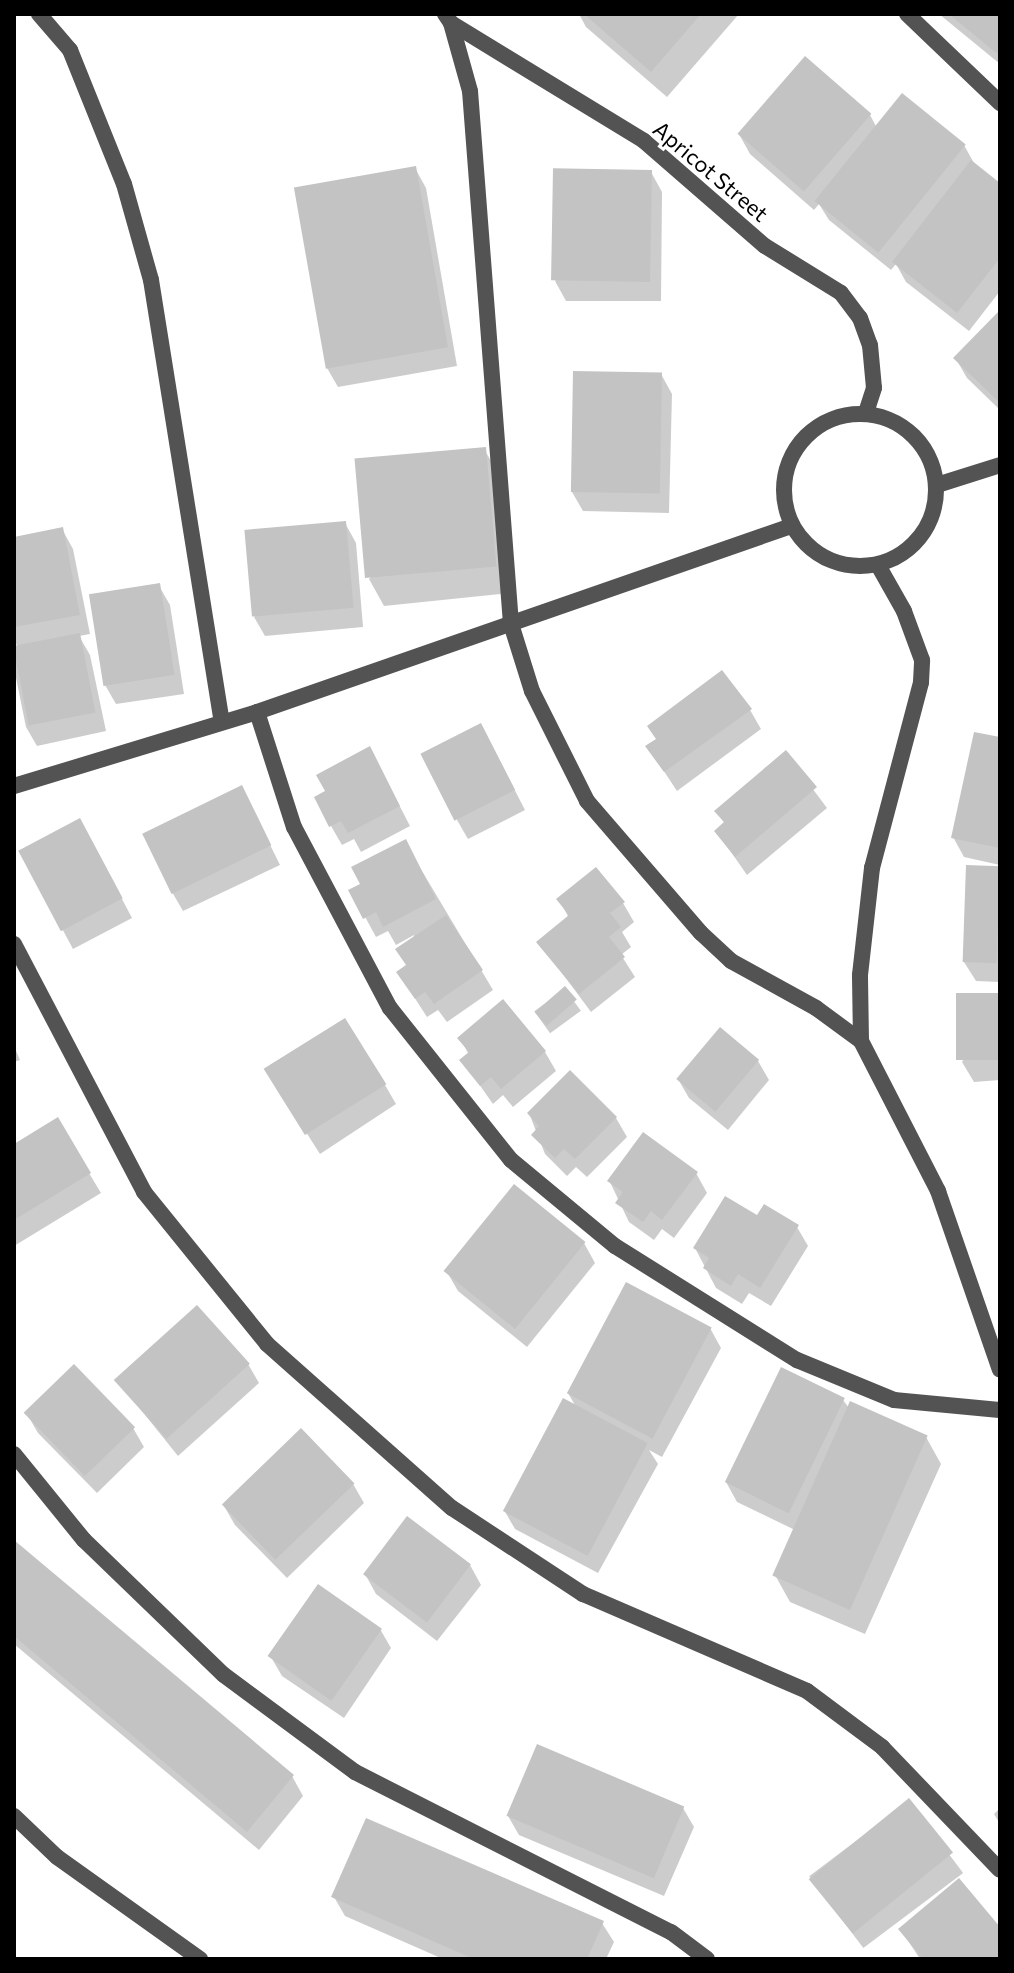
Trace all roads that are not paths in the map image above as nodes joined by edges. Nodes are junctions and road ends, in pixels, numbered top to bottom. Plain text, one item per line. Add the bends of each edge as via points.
1 (39, 14) edge
2 (907, 14) edge
3 (448, 18) edge
4 (1000, 103) edge
5 (866, 413) junction
6 (1000, 465) edge
7 (937, 485) junction
8 (791, 526) junction
9 (878, 565) junction
10 (511, 624) junction
11 (257, 712) junction
12 (222, 721) junction
13 (14, 786) edge
14 (14, 944) edge
15 (861, 1041) junction
16 (1000, 1370) edge
17 (1000, 1410) edge
18 (14, 1454) edge
19 (14, 1816) edge
20 (1000, 1870) edge
21 (200, 1959) edge
22 (707, 1959) edge

1 - 12 street via 70,50 124,184 151,280 196,529
2 - 4 street
3 - 5 street, Apricot Street via 644,141 765,246 841,293 860,318 870,345 874,388
3 - 10 street via 470,91
5 - 7 street via 910,432 926,449
5 - 8 street via 825,421 794,448 782,487
6 - 7 street
7 - 9 street via 931,519 910,549
8 - 9 street via 813,552 834,562
8 - 10 street
9 - 15 street via 904,611 922,660 921,682 872,868 863,938
10 - 11 street
10 - 15 street via 548,729 604,824 731,961 816,1008
11 - 12 street
11 - 17 street via 294,827 390,1008 511,1160 615,1246 797,1360 894,1400
12 - 13 street
14 - 20 street via 144,1192 267,1344 452,1508 583,1594 807,1691 882,1747
15 - 16 street via 938,1191
18 - 22 street via 84,1540 224,1675 355,1772 671,1932
19 - 21 street via 57,1857

